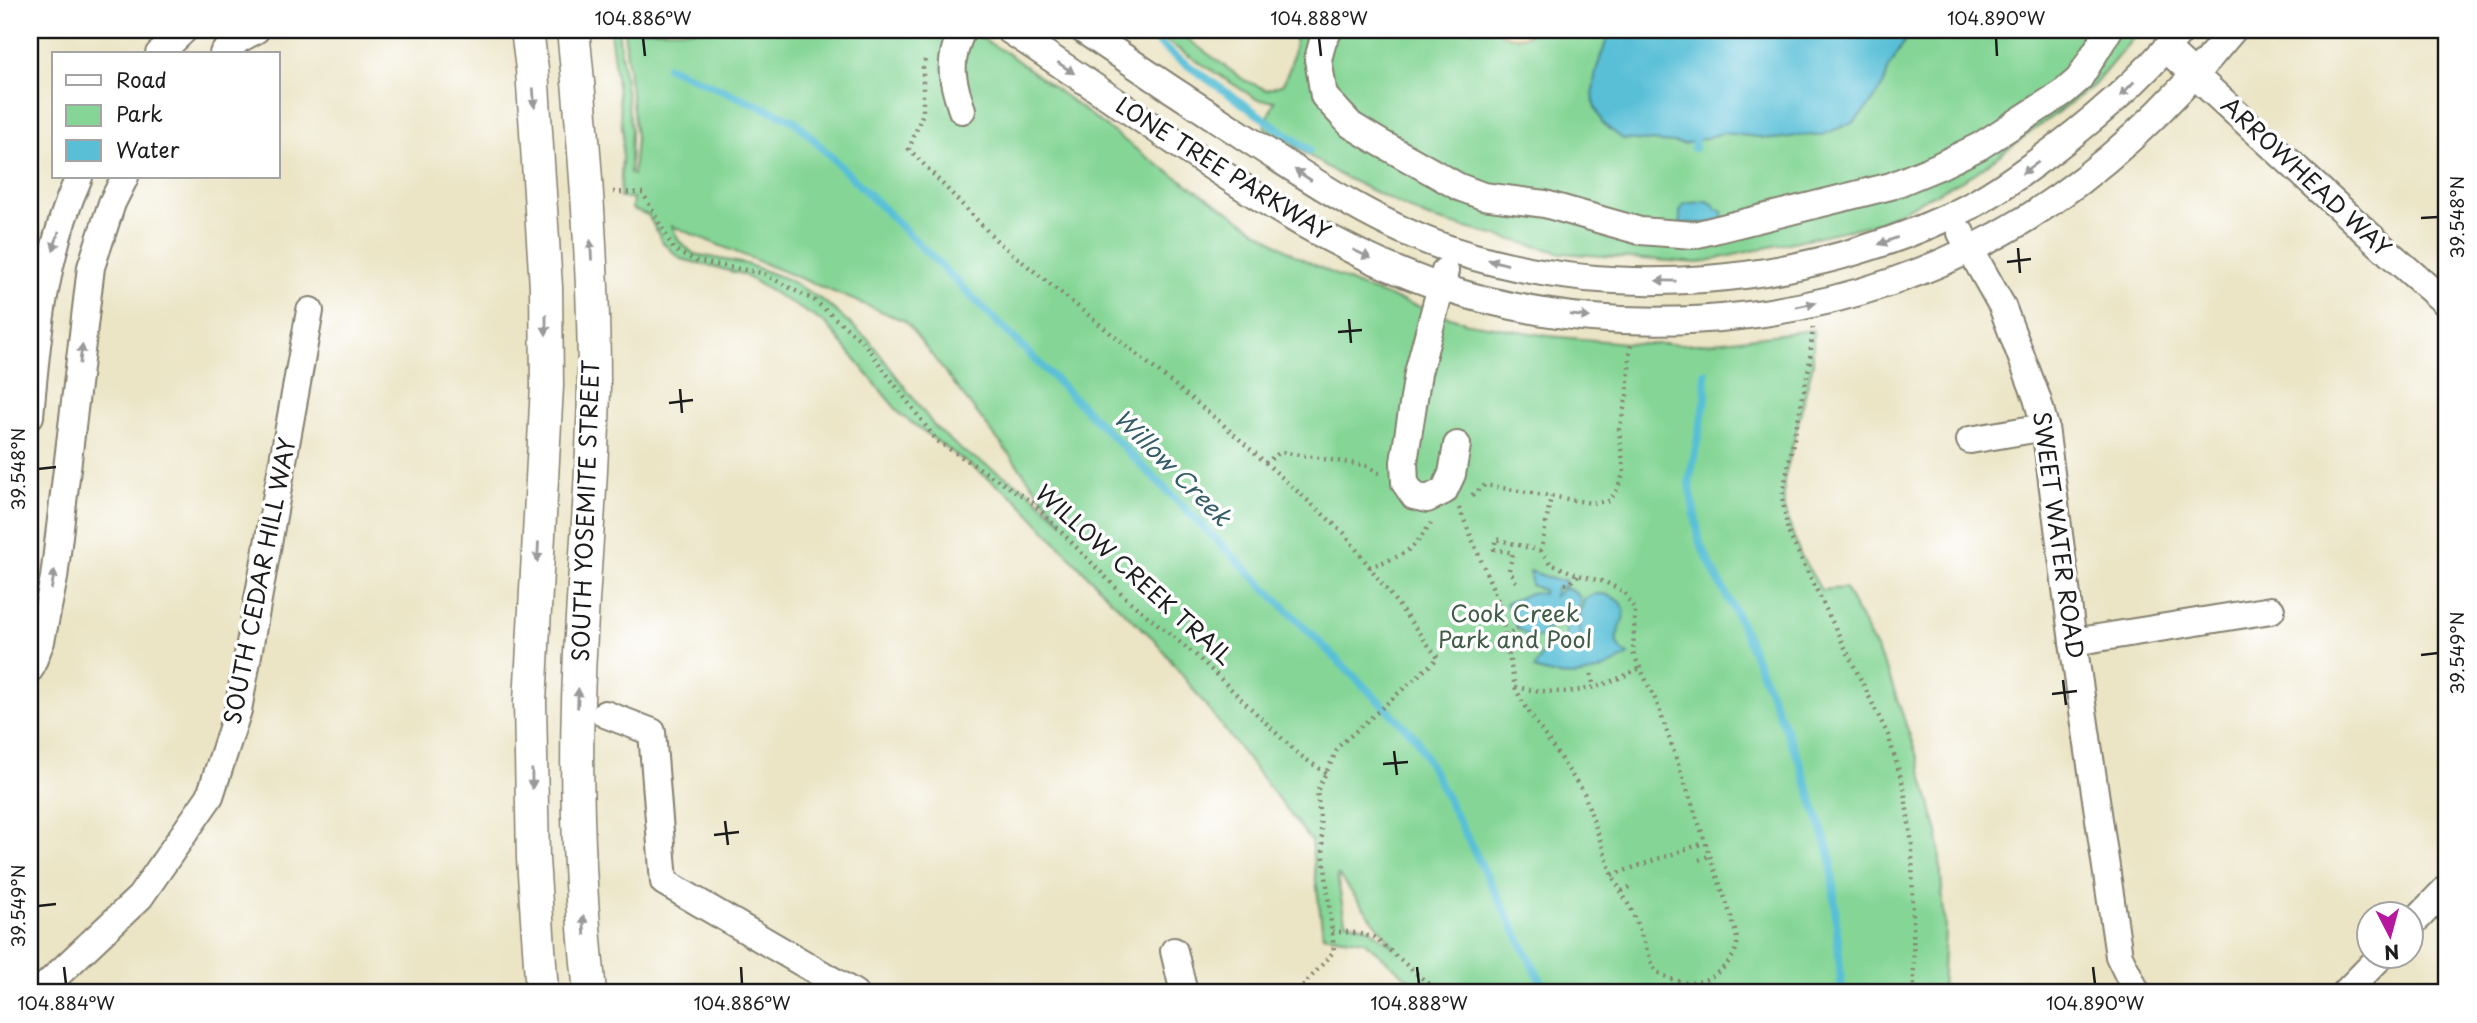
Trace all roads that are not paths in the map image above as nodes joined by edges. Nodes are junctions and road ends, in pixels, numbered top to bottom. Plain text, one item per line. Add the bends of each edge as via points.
1 (184, 30) edge
2 (256, 30) edge
3 (527, 30) edge
4 (573, 30) edge
5 (962, 30) edge
6 (1009, 30) edge
7 (1083, 30) edge
8 (1329, 30) edge
9 (2109, 30) edge
10 (2233, 30) edge
11 (2174, 39) edge
12 (161, 52) edge
13 (225, 52) edge
14 (2196, 75) junction
15 (962, 110) dead end
16 (79, 178) edge
17 (124, 178) edge
18 (1952, 216) junction
19 (1970, 248) junction
20 (1451, 250) junction
21 (1441, 287) junction
22 (2447, 304) edge
23 (310, 311) dead end
24 (30, 416) edge
25 (2045, 427) junction
26 (1970, 440) dead end
27 (1457, 444) dead end
28 (2271, 610) dead end
29 (38, 611) edge
30 (2073, 642) junction
31 (30, 670) edge
32 (605, 714) dead end
33 (2447, 888) edge
34 (2424, 912) edge
35 (1174, 951) dead end
36 (2368, 970) edge
37 (38, 993) edge
38 (542, 993) edge
39 (590, 993) edge
40 (854, 993) edge
41 (1184, 993) edge
42 (2137, 993) edge
43 (2345, 993) edge

1 - 12 street
2 - 13 street
3 -> 38 main road, SOUTH YOSEMITE STREET via 546,288 547,386 530,702
39 -> 4 main road, SOUTH YOSEMITE STREET via 578,703 594,386 593,286
5 - 15 street via 953,50 951,78
6 -> 21 street, LONE TREE PARKWAY via 1298,221
20 -> 7 street, LONE TREE PARKWAY via 1322,187
8 - 9 street via 1318,60 1324,96 1336,112 1459,187 1483,196 1545,204 1640,231 1694,235 1891,186 1980,146 2079,79
10 - 14 street, LONE TREE PARKWAY
11 - 14 street, ARROWHEAD WAY
11 -> 18 street, LONE TREE PARKWAY via 2119,97 2068,140
14 - 19 street, LONE TREE PARKWAY via 2147,126 2093,171 2027,218
14 - 22 street, ARROWHEAD WAY
16 -> 24 street via 51,256
29 -> 17 street via 54,578 91,267
18 - 19 street, SWEET WATER ROAD
18 -> 20 street, LONE TREE PARKWAY via 1879,244 1806,264 1689,281 1613,280 1531,270
21 -> 19 street, LONE TREE PARKWAY via 1531,311 1610,320 1691,320 1764,313 1847,296 1912,275
19 - 25 street, SWEET WATER ROAD via 2002,306
20 - 21 street
21 - 27 street via 1418,373 1404,461 1405,483 1414,496 1427,499 1444,491
23 - 37 street, SOUTH CEDAR HILL WAY via 238,710 210,796 140,897
25 - 26 street
25 - 30 street, SWEET WATER ROAD
28 - 30 street
29 - 31 street via 41,640
30 - 42 street, SWEET WATER ROAD via 2119,956
32 - 40 street via 652,732 664,882
33 - 34 street
35 - 41 street
36 - 43 street

